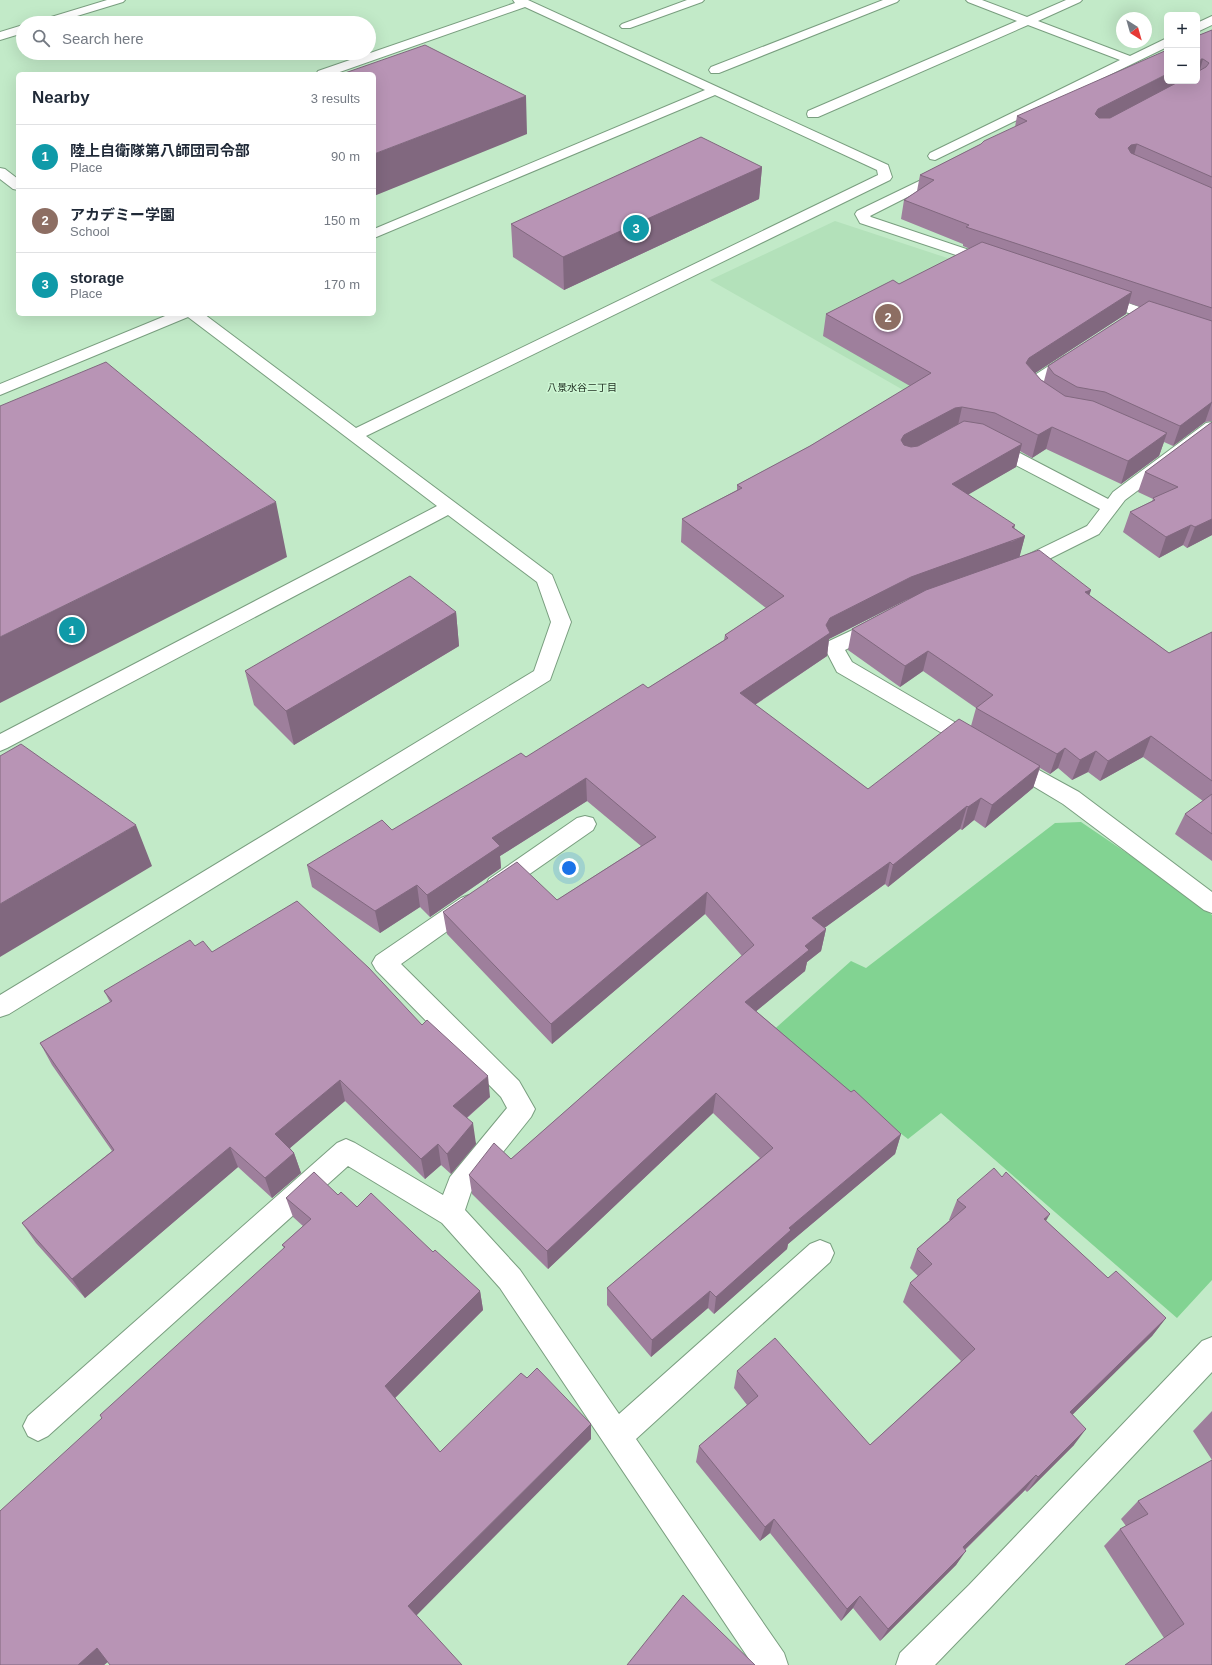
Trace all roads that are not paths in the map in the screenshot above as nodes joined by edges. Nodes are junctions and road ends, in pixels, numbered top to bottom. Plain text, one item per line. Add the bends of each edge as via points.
1 (119, 0) edge
2 (698, 0) edge
3 (893, 0) edge
4 (972, 0) edge
5 (1076, 0) edge
6 (522, 1) edge
7 (65, 16) edge
8 (1212, 20) edge
9 (1028, 21) junction
10 (626, 26) dead end
11 (1200, 26) edge
12 (16, 31) edge
13 (0, 36) edge
14 (1164, 43) edge
15 (376, 54) edge
16 (360, 60) edge
17 (1130, 60) junction
18 (715, 70) dead end
19 (327, 72) edge
20 (714, 91) junction
21 (814, 114) dead end
22 (935, 156) dead end
23 (958, 166) edge
24 (0, 172) edge
25 (16, 183) edge
26 (376, 233) edge
27 (1008, 268) edge
28 (1082, 292) edge
29 (178, 316) edge
30 (197, 316) edge
31 (1212, 337) edge
32 (1082, 351) edge
33 (0, 390) edge
34 (1054, 406) edge
35 (1212, 427) edge
36 (354, 435) junction
37 (976, 439) edge
38 (449, 507) junction
39 (1110, 507) junction
40 (1004, 572) edge
41 (888, 619) edge
42 (0, 743) edge
43 (585, 824) dead end
44 (1212, 904) edge
45 (0, 1007) edge
46 (451, 1214) junction
47 (820, 1253) dead end
48 (1212, 1351) edge
49 (38, 1426) dead end
50 (617, 1436) junction
51 (772, 1665) edge
52 (912, 1665) edge

1 - 7 street
2 - 10 street
3 - 18 street
4 - 9 street
5 - 9 street
6 - 15 street
6 - 20 street
8 - 11 street
9 - 17 street
9 - 21 street
12 - 13 street
14 - 17 street
16 - 19 street
17 - 22 street
20 - 26 street
20 - 36 street via 883,168 885,177
23 - 27 street via 862,214 864,220
24 - 25 street
28 - 31 street via 1135,317
29 - 33 street
30 - 36 street
32 - 34 street via 1030,385
35 - 39 street via 1168,452
36 - 38 street
37 - 39 street
38 - 42 street
38 - 45 street via 545,579 561,622 543,675
39 - 40 street via 1093,530 1026,565
41 - 44 street via 834,648 844,667 1071,798
43 - 46 street via 384,963 510,1089 522,1109 459,1186
46 - 49 street via 346,1151
46 - 50 street via 510,1279
47 - 50 street
48 - 52 street
50 - 51 street

